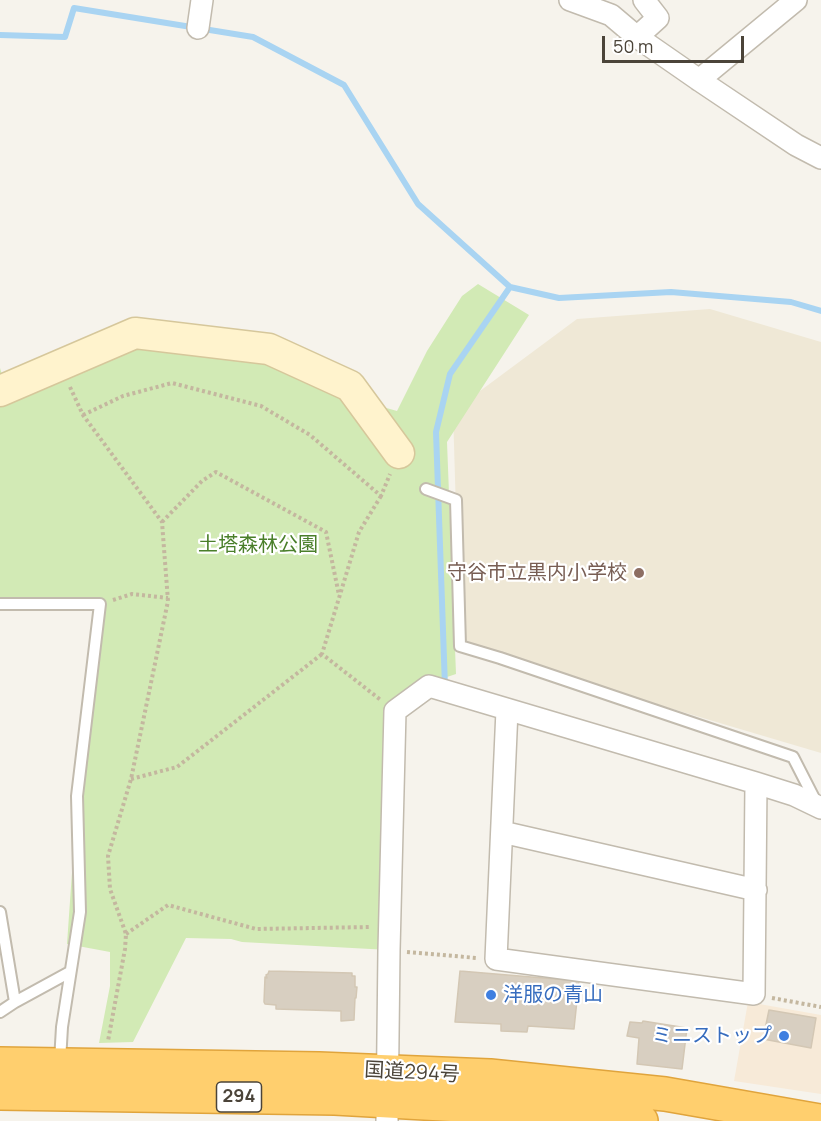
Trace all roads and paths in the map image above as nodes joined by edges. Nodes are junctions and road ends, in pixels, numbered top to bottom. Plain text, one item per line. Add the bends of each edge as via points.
1 (202, 0) edge
2 (570, 0) edge
3 (644, 0) edge
4 (796, 0) edge
5 (604, 7) edge
6 (770, 8) edge
7 (198, 28) dead end
8 (638, 37) junction
9 (699, 80) junction
10 (821, 158) edge
11 (60, 365) junction
12 (0, 391) edge
13 (83, 415) junction
14 (399, 453) joint
15 (426, 489) dead end
16 (381, 496) junction
17 (162, 522) junction
18 (340, 597) junction
19 (168, 598) junction
20 (100, 603) junction
21 (0, 604) edge
22 (322, 654) junction
23 (507, 710) junction
24 (395, 711) junction
25 (132, 779) junction
26 (756, 783) junction
27 (820, 808) edge
28 (502, 832) junction
29 (756, 890) junction
30 (0, 912) edge
31 (390, 927) junction
32 (126, 934) junction
33 (389, 950) junction
34 (496, 959) junction
35 (70, 972) junction
36 (754, 994) junction
37 (15, 1002) junction
38 (821, 1007) edge
39 (0, 1012) edge
40 (106, 1050) dead end
41 (0, 1064) edge
42 (60, 1065) junction
43 (0, 1093) edge
44 (388, 1098) edge
45 (641, 1121) edge
46 (820, 1121) edge

1 - 7 street
2 - 5 street
3 - 8 street via 658,18
4 - 6 street
5 - 8 street
6 - 9 street
8 - 9 street
9 - 10 street via 796,146
11 - 12 street
11 - 13 path
11 - 14 street via 135,333 269,350 350,386
13 - 16 path via 123,396 172,383 261,406 310,435
13 - 17 path
14 - 16 path
15 - 27 lane via 456,500 460,646 793,757
16 - 18 path via 359,532
17 - 18 path via 216,472 326,532
17 - 19 path
18 - 22 path
19 - 20 path via 132,594
19 - 25 path
20 - 21 lane
20 - 35 lane via 77,796 80,912
22 - 24 path
22 - 25 path via 177,767
23 - 24 street via 429,686
23 - 26 street
23 - 28 street
24 - 31 street
25 - 32 path via 108,856 110,889
26 - 27 street
26 - 29 street
28 - 29 street
28 - 34 street
29 - 36 street
30 - 37 lane
31 - 32 path via 256,929 168,905
31 - 33 street
32 - 40 path
33 - 34 path
33 - 44 street
34 - 36 street
35 - 37 lane
35 - 42 lane
36 - 38 path
37 - 39 lane
41 - 42 highway, 国道294号 / 294
42 - 44 highway, 国道294号 / 294
43 - 44 highway, 国道294号 / 294
44 - 45 highway, 国道294号 / 294 via 585,1112
44 - 46 highway, 国道294号 / 294 via 490,1076 665,1094

